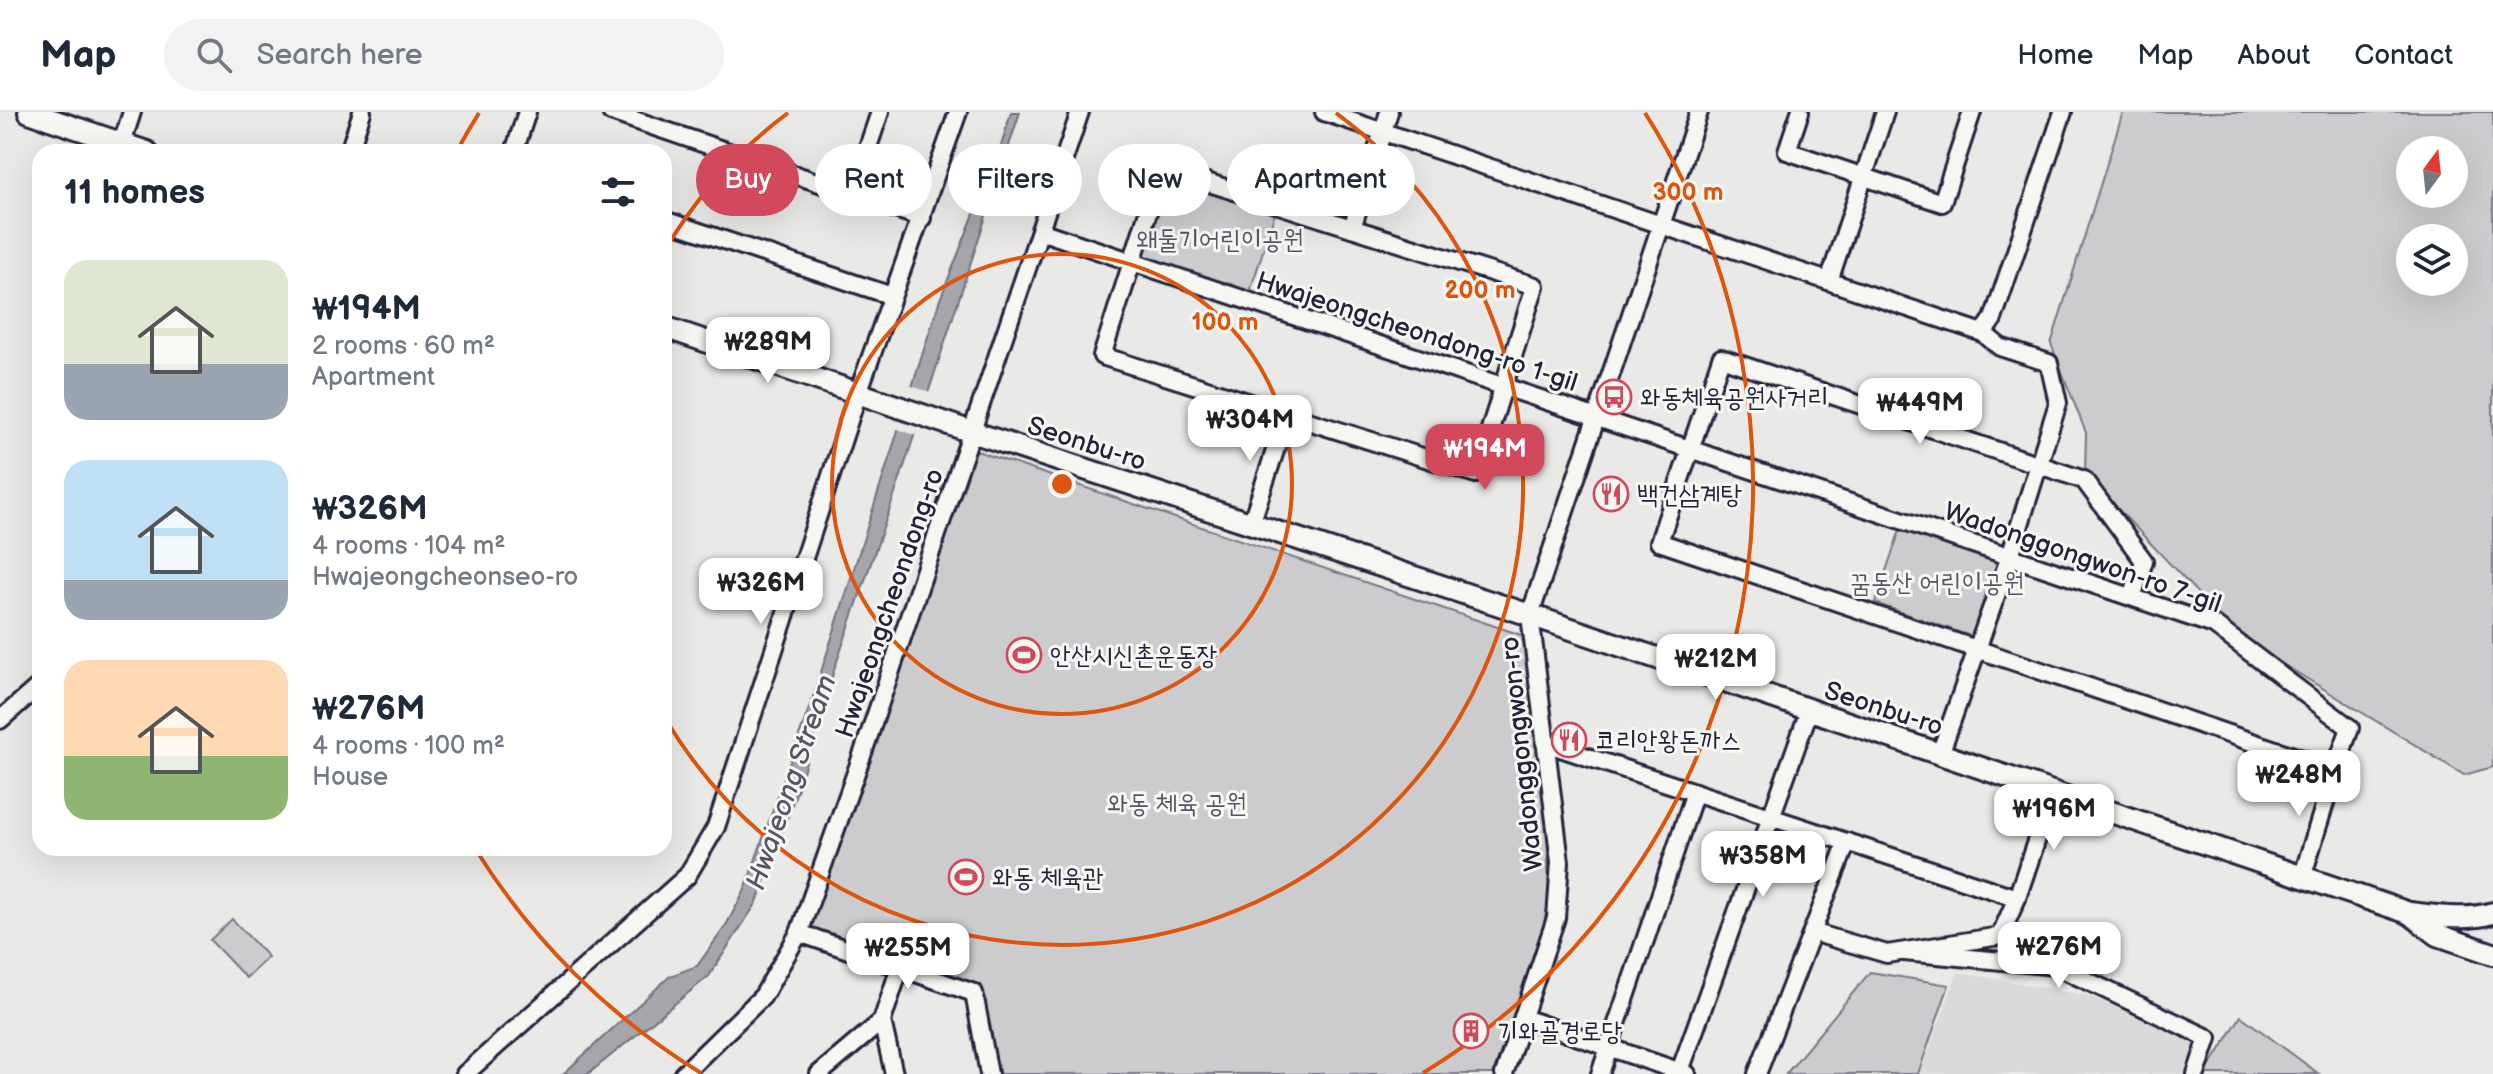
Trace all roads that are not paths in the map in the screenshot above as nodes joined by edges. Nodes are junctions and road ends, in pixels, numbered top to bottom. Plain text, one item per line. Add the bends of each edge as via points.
1 (29, 112) edge
2 (132, 112) edge
3 (362, 112) edge
4 (527, 112) edge
5 (611, 112) edge
6 (880, 112) edge
7 (958, 112) edge
8 (1080, 112) edge
9 (1324, 112) edge
10 (1389, 112) edge
11 (1699, 112) edge
12 (1800, 112) edge
13 (1885, 112) edge
14 (1972, 112) edge
15 (2063, 112) edge
16 (1382, 131) junction
17 (122, 143) joint
18 (352, 144) edge
19 (517, 144) edge
20 (869, 144) edge
21 (1864, 176) junction
22 (815, 181) edge
23 (916, 216) edge
24 (922, 218) junction
25 (672, 223) edge
26 (1661, 225) junction
27 (1352, 228) junction
28 (1040, 231) junction
29 (1132, 261) junction
30 (1829, 281) junction
31 (892, 296) junction
32 (672, 330) edge
33 (1983, 333) junction
34 (1504, 386) junction
35 (858, 393) junction
36 (1287, 414) junction
37 (1597, 417) junction
38 (972, 432) junction
39 (1691, 448) junction
40 (2040, 465) junction
41 (1251, 524) junction
42 (2010, 556) junction
43 (2132, 597) junction
44 (1530, 615) junction
45 (1976, 649) junction
46 (32, 692) edge
47 (1809, 711) junction
48 (0, 720) edge
49 (1545, 743) junction
50 (1940, 754) junction
51 (2335, 770) junction
52 (1695, 792) junction
53 (2052, 794) junction
54 (1771, 817) junction
55 (1847, 842) junction
56 (2302, 878) junction
57 (2017, 898) junction
58 (2409, 913) junction
59 (2493, 913) edge
60 (1812, 932) junction
61 (799, 933) junction
62 (1904, 952) junction
63 (2493, 954) edge
64 (900, 967) junction
65 (1523, 1018) junction
66 (882, 1021) junction
67 (1610, 1048) junction
68 (1682, 1073) edge
69 (465, 1074) edge
70 (683, 1074) edge
71 (819, 1074) edge
72 (894, 1074) edge
73 (989, 1074) edge
74 (1504, 1074) edge
75 (1600, 1074) edge
76 (1757, 1074) edge
77 (2196, 1074) edge

1 - 17 main road
2 - 17 street
3 - 18 street
4 - 19 street
5 - 22 street
6 - 20 street
7 - 24 street
8 - 28 street, Hwajeongcheondong-ro
9 - 16 street
10 - 16 street
11 - 26 street, Wadonggongwon-ro
12 - 21 street via 1787,151
13 - 21 street
14 - 21 street via 1942,203
15 - 33 street via 1993,319
16 - 26 street
16 - 27 street
21 - 30 street
23 - 24 street
24 - 31 street
25 - 31 street
26 - 30 street
26 - 37 street, Wadonggongwon-ro
27 - 29 street via 1162,168
27 - 34 street via 1535,286
28 - 29 street, Hwajeongcheondong-ro 1-gil
28 - 38 street, Hwajeongcheondong-ro
29 - 34 street, Hwajeongcheondong-ro 1-gil
29 - 36 street via 1102,356
30 - 33 street
31 - 35 street
32 - 35 main road
33 - 40 street via 2000,347 2049,363 2058,403
34 - 36 street via 1476,474
34 - 37 street, Hwajeongcheondong-ro 1-gil
35 - 38 main road, Seonbu-ro
35 - 69 street via 721,815 703,852 687,876
36 - 41 street
37 - 39 street, Wadonggongwon-ro 7-gil
37 - 44 street, Wadonggongwon-ro
38 - 41 main road, Seonbu-ro
38 - 61 street, Hwajeongcheondong-ro
39 - 40 street via 1721,358
39 - 42 street, Wadonggongwon-ro 7-gil
39 - 45 street via 1659,542
40 - 42 street
40 - 43 street via 2084,480 2144,561
41 - 44 main road, Seonbu-ro
42 - 43 street, Wadonggongwon-ro 7-gil
42 - 45 street
43 - 51 street, Wadonggongwon-ro 7-gil via 2214,625 2350,728
44 - 47 main road, Seonbu-ro
44 - 49 street, Wadonggongwon-ro
45 - 50 street
45 - 51 street
46 - 48 street
47 - 50 main road, Seonbu-ro
47 - 54 street
49 - 52 street
49 - 65 street, Wadonggongwon-ro via 1560,862 1556,918
50 - 53 main road, Seonbu-ro
51 - 56 street
52 - 54 street
52 - 67 street
53 - 56 main road, Seonbu-ro
53 - 57 street
54 - 55 street
54 - 68 street
55 - 57 street
55 - 60 street
56 - 58 main road, Seonbu-ro
57 - 62 street via 2000,936
58 - 59 main road, Seonbu-ro via 2452,918
58 - 63 main road via 2438,935
60 - 62 street via 1887,954
60 - 76 street
61 - 64 street
61 - 70 street, Hwajeongcheondong-ro via 763,996
62 - 77 street via 2056,966 2208,1038
64 - 66 street
64 - 73 street via 974,993
65 - 67 street
65 - 74 street, Wadonggongwon-ro
66 - 71 street
66 - 72 street
67 - 68 street
67 - 75 street

